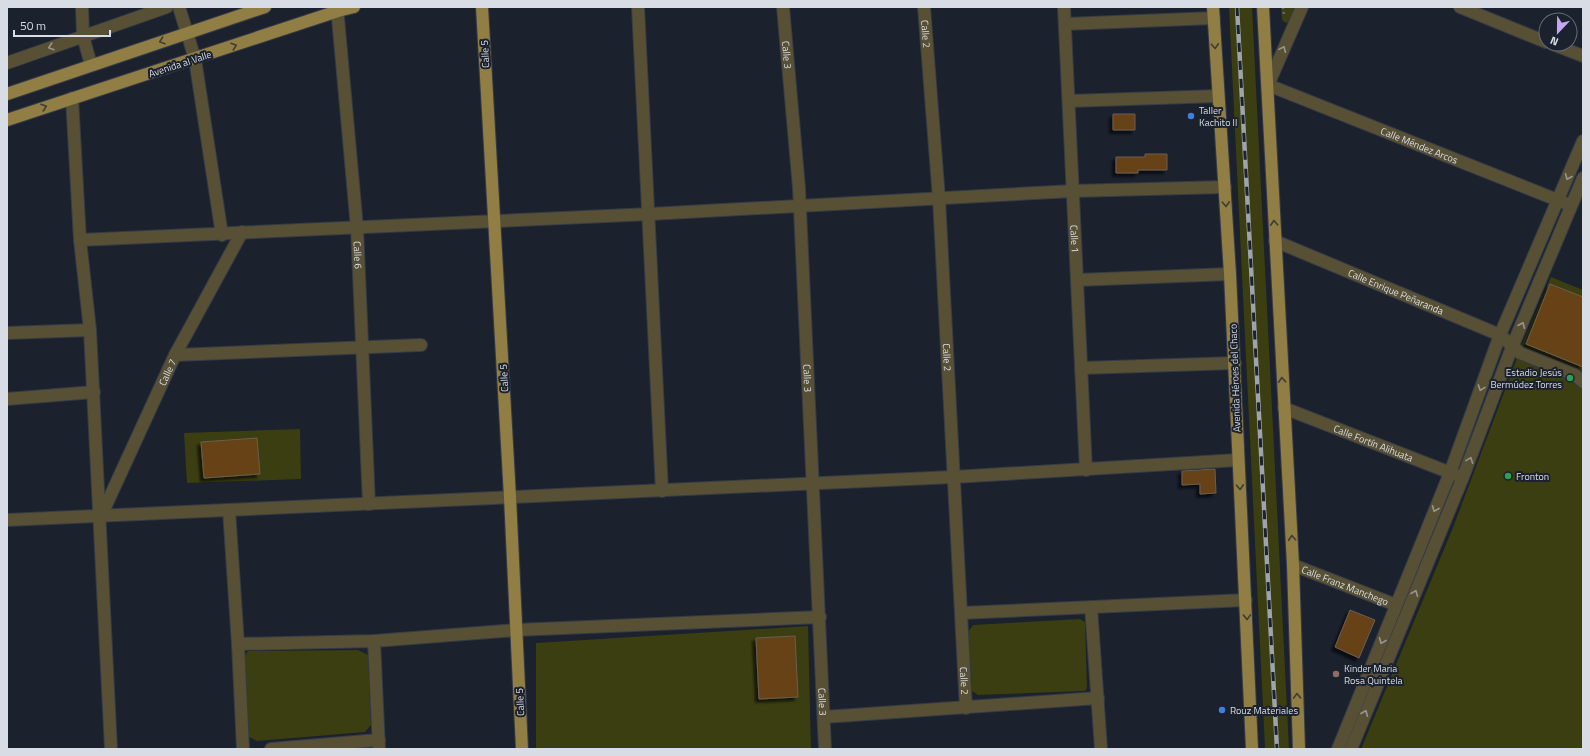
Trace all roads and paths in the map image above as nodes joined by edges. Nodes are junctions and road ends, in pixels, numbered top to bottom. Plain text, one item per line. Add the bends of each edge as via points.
1 (82, 7) edge
2 (167, 7) edge
3 (179, 7) edge
4 (265, 7) edge
5 (354, 7) edge
6 (482, 7) edge
7 (638, 7) edge
8 (784, 7) edge
9 (924, 7) edge
10 (1064, 7) edge
11 (1264, 7) edge
12 (1302, 7) edge
13 (1460, 7) edge
14 (337, 9) edge
15 (1213, 12) edge
16 (1065, 24) junction
17 (188, 33) junction
18 (83, 36) junction
19 (1538, 39) edge
20 (1573, 52) edge
21 (1583, 56) edge
22 (195, 59) junction
23 (7, 63) edge
24 (91, 66) junction
25 (1268, 85) junction
26 (7, 94) edge
27 (1218, 96) junction
28 (72, 98) junction
29 (1069, 101) junction
30 (7, 120) edge
31 (1583, 141) edge
32 (1583, 178) edge
33 (1225, 187) junction
34 (1073, 191) junction
35 (940, 199) junction
36 (1558, 200) junction
37 (799, 206) junction
38 (1571, 206) junction
39 (650, 214) junction
40 (494, 220) junction
41 (357, 228) junction
42 (242, 232) junction
43 (222, 235) junction
44 (80, 240) junction
45 (1275, 241) junction
46 (1230, 274) junction
47 (1077, 280) junction
48 (90, 330) junction
49 (7, 333) edge
50 (1500, 335) junction
51 (421, 345) dead end
52 (1512, 347) junction
53 (362, 348) junction
54 (175, 354) junction
55 (1235, 363) junction
56 (1081, 368) junction
57 (1583, 382) edge
58 (94, 392) junction
59 (7, 399) edge
60 (1284, 408) junction
61 (1238, 460) junction
62 (1086, 470) junction
63 (1450, 472) junction
64 (953, 477) junction
65 (1463, 477) junction
66 (813, 484) junction
67 (662, 491) junction
68 (510, 498) junction
69 (369, 504) junction
70 (230, 510) junction
71 (101, 516) junction
72 (7, 520) edge
73 (1293, 565) junction
74 (1246, 600) junction
75 (1396, 605) junction
76 (1091, 607) junction
77 (960, 612) junction
78 (820, 617) junction
79 (516, 630) junction
80 (374, 641) junction
81 (238, 644) junction
82 (1098, 698) junction
83 (966, 708) junction
84 (824, 717) junction
85 (379, 745) edge
86 (111, 749) edge
87 (242, 749) edge
88 (270, 749) edge
89 (522, 749) edge
90 (825, 749) edge
91 (1101, 749) edge
92 (1252, 749) edge
93 (1299, 749) edge
94 (1338, 749) edge
95 (1350, 749) edge

1 - 18 street
2 - 18 street
3 - 17 street
4 - 17 main road
5 - 14 main road, Avenida al Valle
6 - 40 main road, Calle 5
7 - 39 street
8 - 37 street, Calle 3
9 - 35 street, Calle 2
10 - 16 street, Calle 1
11 - 25 main road
25 -> 12 street
13 - 19 street
22 -> 14 main road, Avenida al Valle
14 - 41 street, Calle 6
15 - 16 street
15 -> 27 main road, Avenida Héroes del Chaco
16 - 29 street, Calle 1
17 - 22 street
17 -> 24 main road
18 -> 23 street
18 - 24 street
20 - 21 street
22 - 28 main road, Avenida al Valle
22 - 43 street
24 - 26 main road
25 - 36 street, Calle Méndez Arcos
45 -> 25 main road
27 - 29 street
27 - 33 main road, Avenida Héroes del Chaco
30 -> 28 main road, Avenida al Valle
28 - 44 street
29 - 34 street, Calle 1
31 -> 36 street
32 - 38 street
33 - 34 street
33 -> 46 main road, Avenida Héroes del Chaco
34 - 35 street
34 - 47 street, Calle 1
35 - 37 street
35 - 64 street, Calle 2
36 - 38 street, Calle Méndez Arcos
36 - 50 street
37 - 39 street
37 - 66 street, Calle 3
52 -> 38 street
39 - 40 street
39 - 67 street
40 - 41 street
40 - 68 main road, Calle 5
41 - 42 street
41 - 53 street, Calle 6
42 - 43 street
42 - 54 street, Calle 7
43 - 44 street
44 - 48 street
45 - 50 street, Calle Enrique Peñaranda
60 -> 45 main road
46 - 47 street
46 - 55 main road, Avenida Héroes del Chaco
47 - 56 street, Calle 1
48 - 49 street
48 - 58 street
50 - 52 street, Calle Enrique Peñaranda
50 -> 63 street
51 - 53 street
52 - 57 street, Calle Enrique Peñaranda via 1520,353 1576,375
65 -> 52 street
53 - 54 street
53 - 69 street, Calle 6
54 - 71 street, Calle 7
55 - 56 street
55 - 61 main road, Avenida Héroes del Chaco
56 - 62 street, Calle 1
58 - 59 street
58 - 71 street
60 - 63 street, Calle Fortín Alihuata
73 -> 60 main road
61 - 62 street
61 -> 74 main road, Avenida Héroes del Chaco
62 - 64 street
63 - 65 street, Calle Fortín Alihuata
63 -> 75 street
64 - 66 street
64 - 77 street, Calle 2
95 -> 65 street
66 - 67 street
66 - 78 street, Calle 3
67 - 68 street
68 - 69 street
68 - 79 main road, Calle 5
69 - 70 street
70 - 71 street
70 - 81 street
71 - 72 street
71 - 86 street
73 - 75 street, Calle Franz Manchego
93 -> 73 main road
74 - 76 street
74 -> 92 main road, Avenida Héroes del Chaco
75 -> 94 street
76 - 77 street
76 - 82 street
77 - 83 street, Calle 2
78 - 79 street
78 - 84 street, Calle 3
79 - 80 street
79 - 89 main road, Calle 5
80 - 81 street
80 - 85 street
81 - 87 street
82 - 83 street
82 - 91 street
83 - 84 street
84 - 90 street, Calle 3
85 - 88 street

